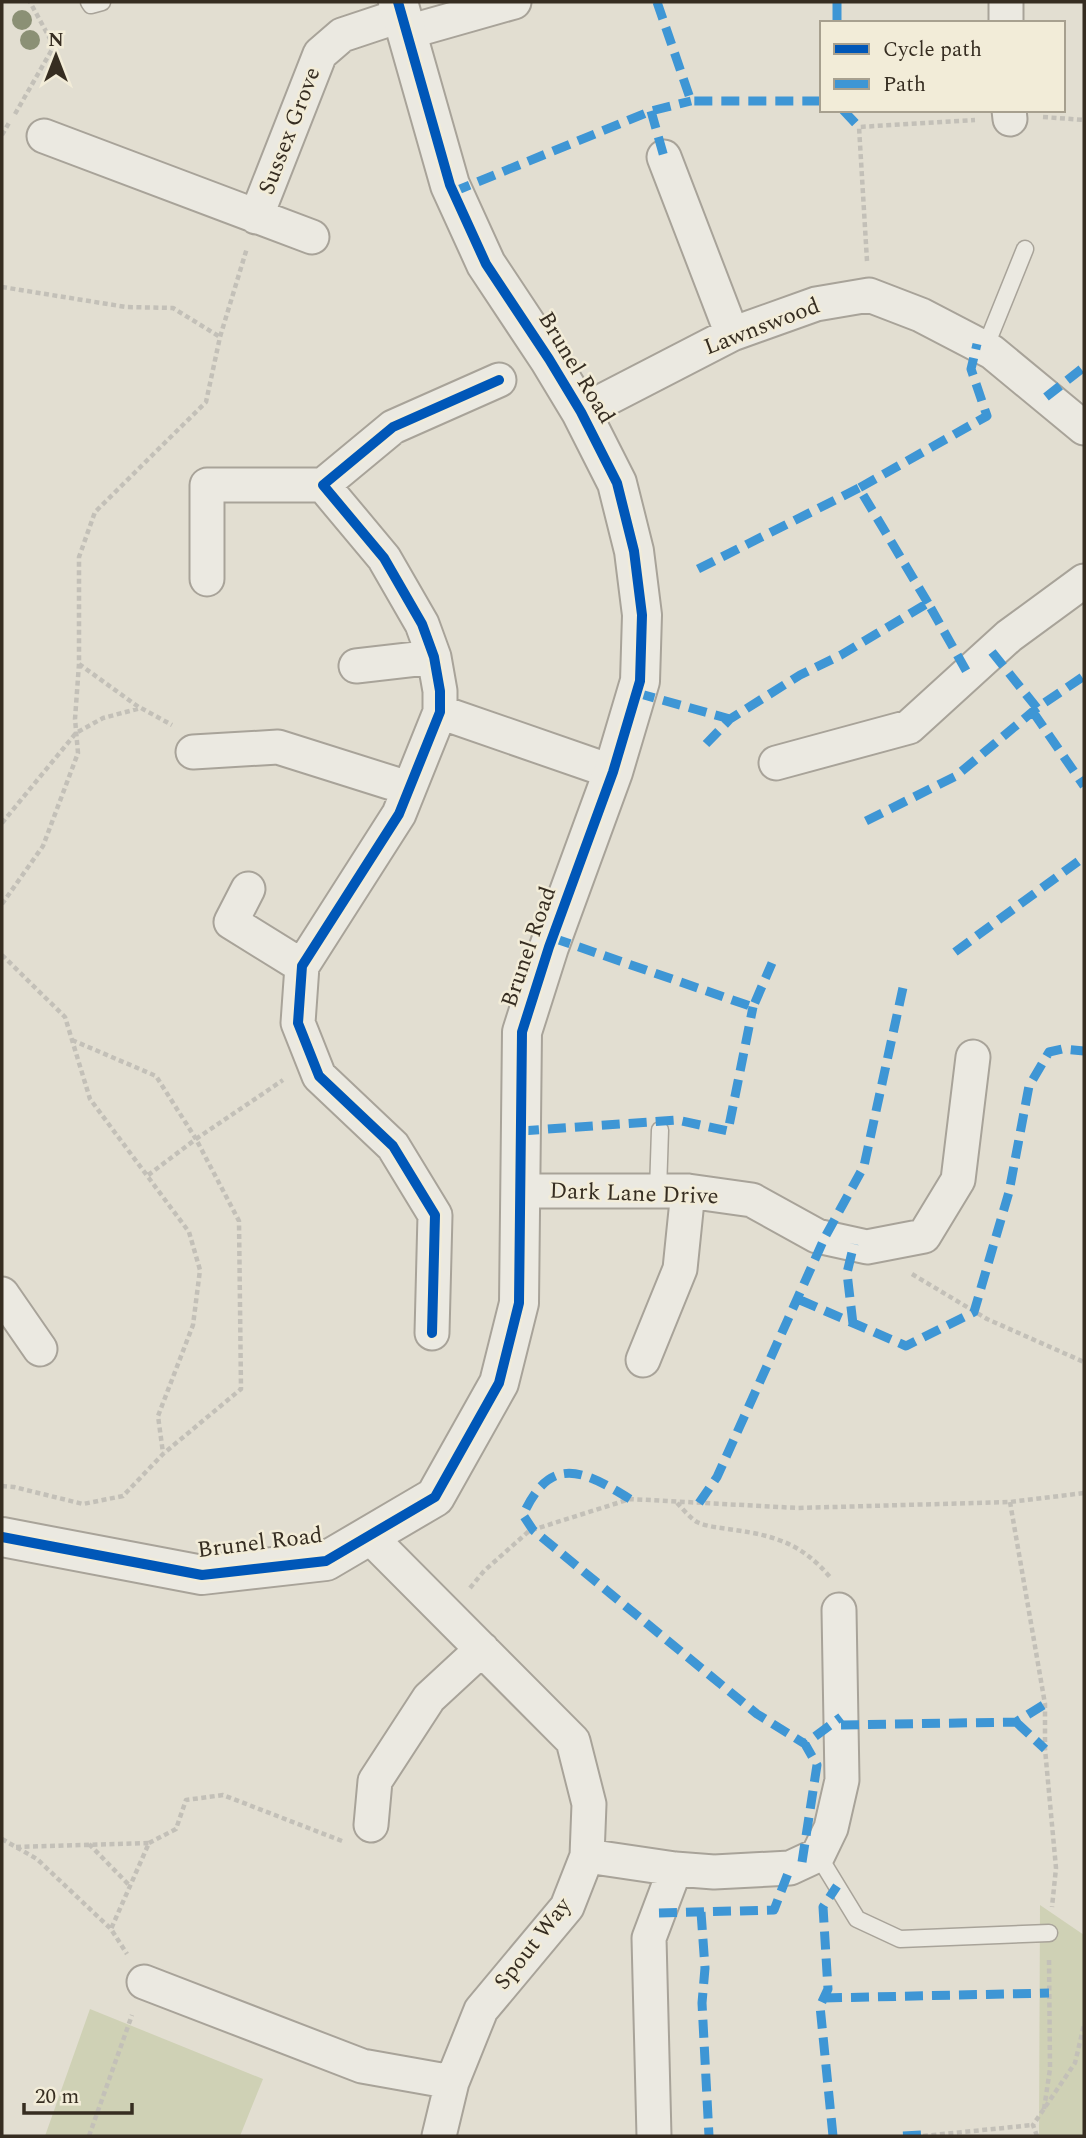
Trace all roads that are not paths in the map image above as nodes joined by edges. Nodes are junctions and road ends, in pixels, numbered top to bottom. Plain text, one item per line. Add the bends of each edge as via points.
1 (89, 2) edge
2 (102, 2) edge
3 (514, 2) edge
4 (1006, 2) edge
5 (403, 16) edge
6 (1006, 21) edge
7 (44, 136) dead end
8 (664, 158) dead end
9 (256, 217) junction
10 (313, 237) dead end
11 (1025, 249) dead end
12 (732, 334) junction
13 (985, 348) junction
14 (499, 380) dead end
15 (581, 412) junction
16 (1084, 428) edge
17 (323, 485) junction
18 (207, 579) dead end
19 (1084, 581) edge
20 (434, 657) junction
21 (356, 666) dead end
22 (440, 712) junction
23 (193, 752) road end
24 (776, 763) dead end
25 (613, 772) junction
26 (408, 789) junction
27 (248, 889) dead end
28 (302, 967) junction
29 (973, 1057) dead end
30 (660, 1130) dead end
31 (520, 1191) junction
32 (673, 1191) junction
33 (2, 1294) edge
34 (432, 1333) dead end
35 (40, 1349) dead end
36 (643, 1360) dead end
37 (369, 1536) junction
38 (2, 1537) edge
39 (839, 1610) road end
40 (482, 1649) junction
41 (372, 1825) road end
42 (818, 1855) junction
43 (587, 1856) junction
44 (675, 1869) junction
45 (1049, 1933) road end
46 (144, 1982) road end
47 (452, 2082) junction
48 (439, 2136) edge
49 (654, 2136) edge

1 - 2 lane
3 - 5 street, Sussex Grove
4 - 6 street
5 - 9 street, Sussex Grove via 342,35 320,54
5 - 15 street, Brunel Road via 450,185 485,264
7 - 9 street, Sussex Grove
8 - 12 street
9 - 10 street, Sussex Grove
11 - 13 lane
12 - 13 street, Lawnswood via 816,304 869,295
12 - 15 street, Lawnswood
13 - 16 street
14 - 17 street via 393,427
15 - 25 street, Brunel Road via 617,484 634,551 642,615 640,681
17 - 18 street via 207,485
17 - 20 street via 383,558 422,624
19 - 24 street via 1009,636 909,727
20 - 21 street
20 - 22 street
22 - 25 street
22 - 26 street
23 - 26 street via 278,747
25 - 31 street, Brunel Road via 522,1032
26 - 28 street via 399,814
27 - 28 street via 231,922
28 - 34 street via 298,1023 319,1076 393,1146 435,1215
29 - 32 street, Dark Lane Drive via 958,1180 924,1236 867,1247 817,1236 752,1200
30 - 32 lane
31 - 32 street, Dark Lane Drive
31 - 37 street, Brunel Road via 519,1303 499,1383 435,1497
32 - 36 street via 680,1269
33 - 35 street
37 - 38 street, Brunel Road via 326,1561 202,1575
37 - 40 street, Spout Way
39 - 42 street via 842,1780 831,1828
40 - 41 street via 429,1698 375,1782
40 - 43 street, Spout Way via 573,1741 589,1804
42 - 44 street via 790,1868
42 - 45 lane via 858,1919 900,1939
43 - 44 street
43 - 47 street, Spout Way via 567,1907 481,2010
44 - 49 street via 649,1938
46 - 47 street via 362,2066
47 - 48 street, Spout Way

